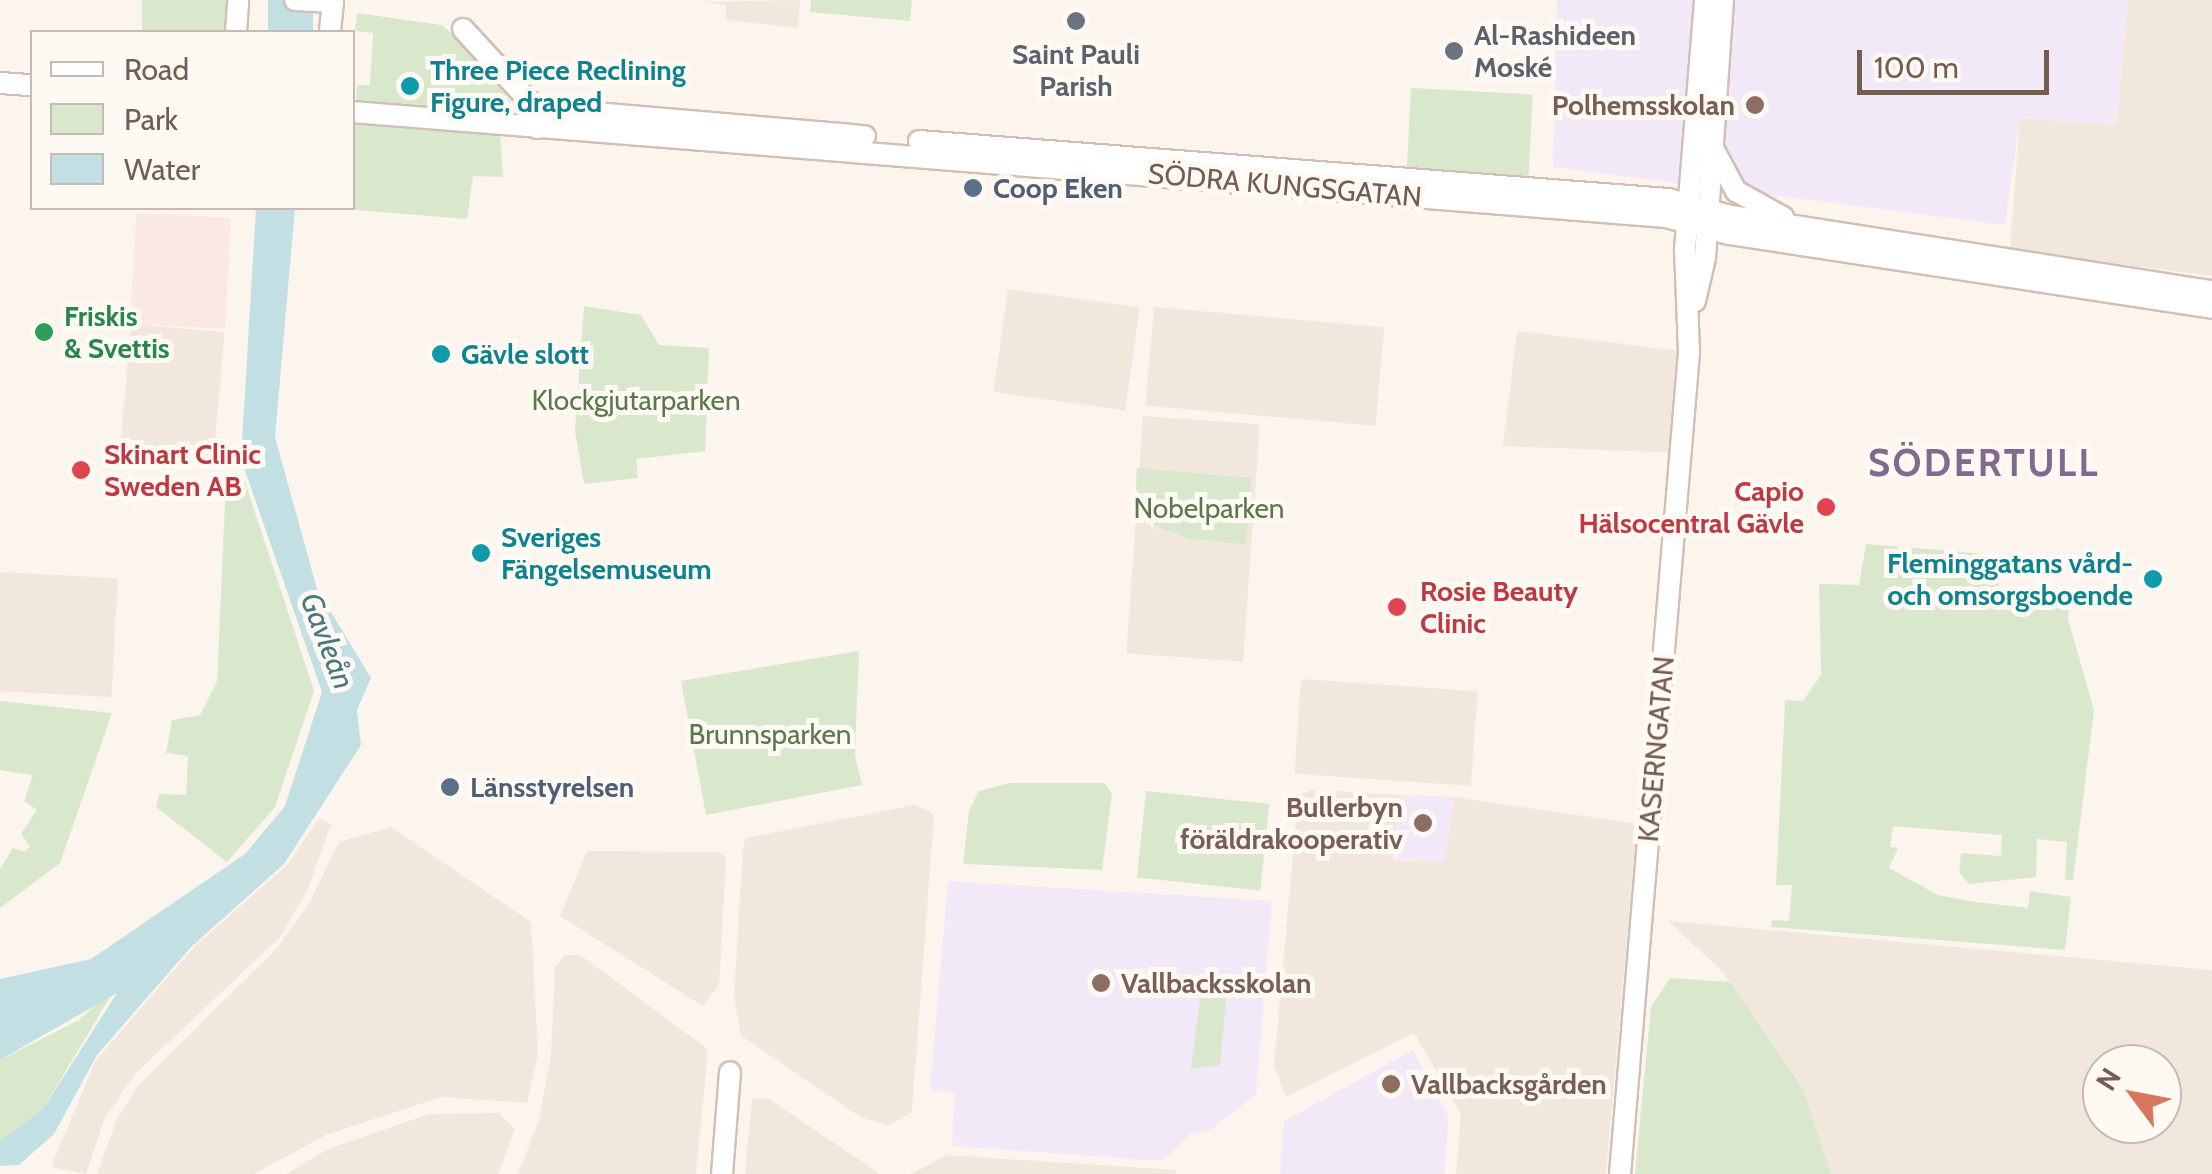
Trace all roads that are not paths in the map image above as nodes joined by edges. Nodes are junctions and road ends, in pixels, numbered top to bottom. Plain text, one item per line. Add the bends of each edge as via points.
1 (238, 0) edge
2 (295, 0) edge
3 (1705, 0) edge
4 (1723, 0) edge
5 (326, 2) edge
6 (463, 29) dead end
7 (236, 30) edge
8 (330, 30) edge
9 (0, 83) edge
10 (30, 86) edge
11 (355, 112) edge
12 (547, 118) junction
13 (1712, 136) junction
14 (1698, 216) junction
15 (1827, 231) junction
16 (2212, 290) edge
17 (2212, 308) edge
18 (730, 1072) dead end
19 (722, 1174) edge
20 (1620, 1174) edge

1 - 7 street
2 - 5 street
3 - 14 street, KASERNGATAN
4 - 13 street, KASERNGATAN
5 - 8 street
6 - 12 street
9 - 10 street
11 - 12 street, SÖDRA KUNGSGATAN
12 - 14 street, SÖDRA KUNGSGATAN
12 - 14 street, SÖDRA KUNGSGATAN
13 - 14 street, KASERNGATAN
13 - 15 street via 1718,165 1736,191
14 - 15 street, SÖDRA KUNGSGATAN
14 - 17 street, SÖDRA KUNGSGATAN
14 - 20 street, KASERNGATAN
15 - 16 street, SÖDRA KUNGSGATAN
18 - 19 street

